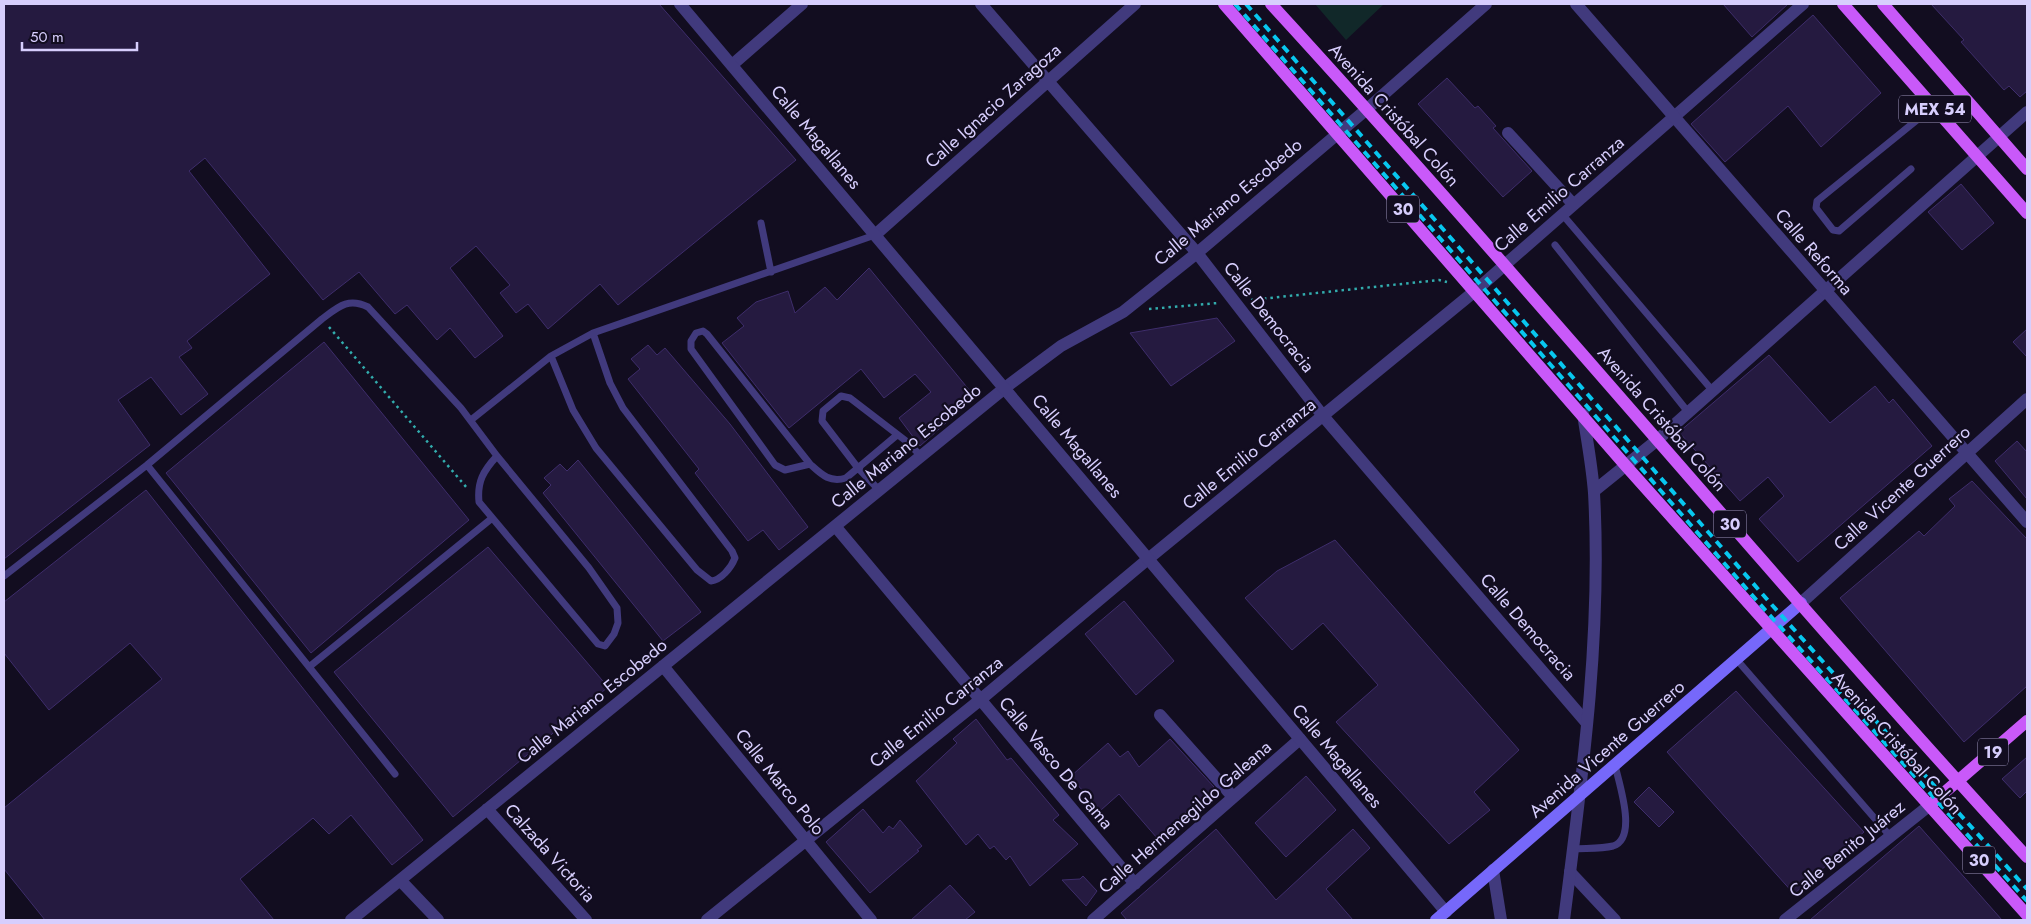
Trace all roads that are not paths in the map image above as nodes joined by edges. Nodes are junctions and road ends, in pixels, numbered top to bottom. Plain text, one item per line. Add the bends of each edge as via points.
1 (680, 4) edge
2 (802, 4) edge
3 (981, 4) edge
4 (1135, 4) edge
5 (1224, 4) edge
6 (1271, 4) edge
7 (1486, 4) edge
8 (1576, 4) edge
9 (1803, 4) edge
10 (1843, 4) edge
11 (1883, 4) edge
12 (732, 65) junction
13 (1048, 80) junction
14 (1933, 107) junction
15 (1367, 109) junction
16 (2027, 112) edge
17 (1674, 116) junction
18 (1337, 133) junction
19 (1508, 133) dead end
20 (1999, 137) junction
21 (1977, 156) junction
22 (1911, 169) dead end
23 (2027, 169) edge
24 (1573, 204) junction
25 (2027, 213) edge
26 (1562, 214) junction
27 (761, 223) dead end
28 (876, 235) junction
29 (1555, 245) dead end
30 (1197, 253) junction
31 (1503, 265) junction
32 (771, 272) junction
33 (1475, 290) junction
34 (1825, 291) junction
35 (593, 333) junction
36 (551, 356) junction
37 (1006, 387) junction
38 (1712, 390) junction
39 (2027, 399) edge
40 (1688, 412) junction
41 (1583, 414) junction
42 (1323, 416) junction
43 (470, 420) junction
44 (897, 435) junction
45 (1656, 441) junction
46 (1968, 452) junction
47 (497, 456) junction
48 (921, 456) junction
49 (810, 464) junction
50 (147, 465) junction
51 (1626, 466) junction
52 (858, 468) junction
53 (879, 490) junction
54 (1594, 491) junction
55 (491, 519) junction
56 (2027, 522) edge
57 (835, 526) junction
58 (1148, 559) junction
59 (4, 576) edge
60 (1801, 603) junction
61 (1772, 630) junction
62 (1737, 660) junction
63 (664, 666) junction
64 (309, 667) junction
65 (980, 700) junction
66 (1160, 715) dead end
67 (2027, 721) edge
68 (1586, 722) junction
69 (1300, 739) junction
70 (1615, 765) junction
71 (395, 774) dead end
72 (1958, 782) junction
73 (1580, 796) junction
74 (1233, 797) junction
75 (1930, 805) junction
76 (487, 809) junction
77 (1890, 836) junction
78 (805, 840) junction
79 (1573, 849) junction
80 (2027, 858) edge
81 (1493, 870) junction
82 (1570, 872) junction
83 (400, 880) junction
84 (1135, 884) junction
85 (2027, 915) edge
86 (1441, 916) edge
87 (1102, 917) edge
88 (351, 920) edge
89 (438, 920) edge
90 (586, 920) edge
91 (707, 920) edge
92 (871, 920) edge
93 (1501, 920) edge
94 (1564, 920) edge
95 (1615, 920) edge
96 (1785, 920) edge

1 - 12 street, Calle Magallanes
2 - 12 street
3 - 13 street, Calle Democracia
4 - 13 street, Calle Ignacio Zaragoza
5 - 18 main road, 30
6 - 15 main road, Avenida Cristóbal Colón / 30
7 - 15 street, Calle Mariano Escobedo
8 - 17 street, Calle Reforma
9 - 17 street, Calle Emilio Carranza
10 - 14 main road, MEX 54
11 - 20 main road, MEX 54
12 - 28 street, Calle Magallanes
13 - 28 street, Calle Ignacio Zaragoza
13 - 30 street, Calle Democracia
14 - 21 main road, MEX 54
14 - 22 lane via 1816,201 1816,208 1833,230 1839,231
15 - 18 street, Calle Mariano Escobedo
15 - 31 main road, Avenida Cristóbal Colón / 30
16 - 20 street
17 - 24 street, Calle Emilio Carranza
17 - 34 street, Calle Reforma
18 - 30 street, Calle Mariano Escobedo
18 - 33 main road, 30
19 - 24 street
20 - 21 street
20 - 23 main road, MEX 54
21 - 25 main road, MEX 54
21 - 34 street
24 - 26 street, Calle Emilio Carranza
26 - 31 street, Calle Emilio Carranza
26 - 38 lane
27 - 32 lane
28 - 32 lane
28 - 37 street, Calle Magallanes
29 - 40 lane
30 - 37 street, Calle Mariano Escobedo via 1123,312 1061,346
30 - 42 street, Calle Democracia
31 - 33 street, Calle Emilio Carranza
31 - 45 main road, Avenida Cristóbal Colón / 30
32 - 35 lane
33 - 41 main road, 30
33 - 42 street, Calle Emilio Carranza
34 - 38 street
34 - 46 street, Calle Reforma
35 - 36 lane
35 - 36 lane via 622,408 732,551 733,563 716,580 710,581 697,570 596,448 573,410
36 - 43 lane
37 - 48 street, Calle Mariano Escobedo
37 - 58 street, Calle Magallanes
38 - 40 street
39 - 46 street, Calle Vicente Guerrero
40 - 45 street
41 - 51 main road, Avenida Cristóbal Colón / 30
41 - 54 street
42 - 58 street, Calle Emilio Carranza
42 - 68 street, Calle Democracia
43 - 47 lane
43 - 50 lane via 368,307 360,302 346,302
44 - 48 lane
44 - 52 lane
44 - 52 lane via 847,396 841,396 829,406 822,414 822,421
45 - 51 street
45 - 60 main road, Avenida Cristóbal Colón / 30
46 - 56 street, Calle Reforma
46 - 60 street, Calle Vicente Guerrero
47 - 55 lane via 486,467 478,490 480,502
47 - 55 lane via 589,568 617,608 618,623 608,645 598,644
48 - 53 street, Calle Mariano Escobedo
49 - 49 lane via 707,334 696,333 691,349 775,465 785,470
49 - 52 lane via 832,480 846,478
50 - 59 lane
50 - 64 lane
51 - 54 street
51 - 61 main road, Avenida Cristóbal Colón / 30
52 - 53 lane
53 - 57 street, Calle Mariano Escobedo
54 - 68 street via 1596,600
55 - 64 lane
57 - 63 street, Calle Mariano Escobedo
57 - 65 street, Calle Vasco De Gama
58 - 65 street, Calle Emilio Carranza
58 - 69 street, Calle Magallanes
60 - 61 main road, Avenida Vicente Guerrero
60 - 72 main road, Avenida Cristóbal Colón / 30
61 - 62 main road, Avenida Vicente Guerrero
61 - 75 main road, Avenida Cristóbal Colón / 30
62 - 70 main road, Avenida Vicente Guerrero
62 - 77 lane
63 - 76 street, Calle Mariano Escobedo
63 - 78 street, Calle Marco Polo
64 - 71 lane
65 - 78 street, Calle Emilio Carranza
65 - 84 street, Calle Vasco De Gama
66 - 74 street
67 - 72 main road, 19
68 - 73 street
69 - 74 street, Calle Hermenegildo Galeana
69 - 86 street, Calle Magallanes
70 - 73 main road, Avenida Vicente Guerrero
70 - 79 lane via 1627,824 1624,837 1614,845
72 - 75 main road, 19
72 - 80 main road, Avenida Cristóbal Colón / 30
73 - 79 street
73 - 81 main road, Avenida Vicente Guerrero
74 - 84 street, Calle Hermenegildo Galeana
75 - 77 street, Calle Benito Juárez / 19
75 - 85 main road, Avenida Cristóbal Colón / 30
76 - 83 street, Calle Mariano Escobedo
76 - 90 street, Calzada Victoria
77 - 96 street, Calle Benito Juárez / 19
78 - 91 street, Calle Emilio Carranza
78 - 92 street, Calle Marco Polo
79 - 82 street
81 - 86 main road, Avenida Vicente Guerrero
81 - 93 street
82 - 94 street
82 - 95 street
83 - 88 street, Calle Mariano Escobedo
83 - 89 street
84 - 87 street, Calle Hermenegildo Galeana

